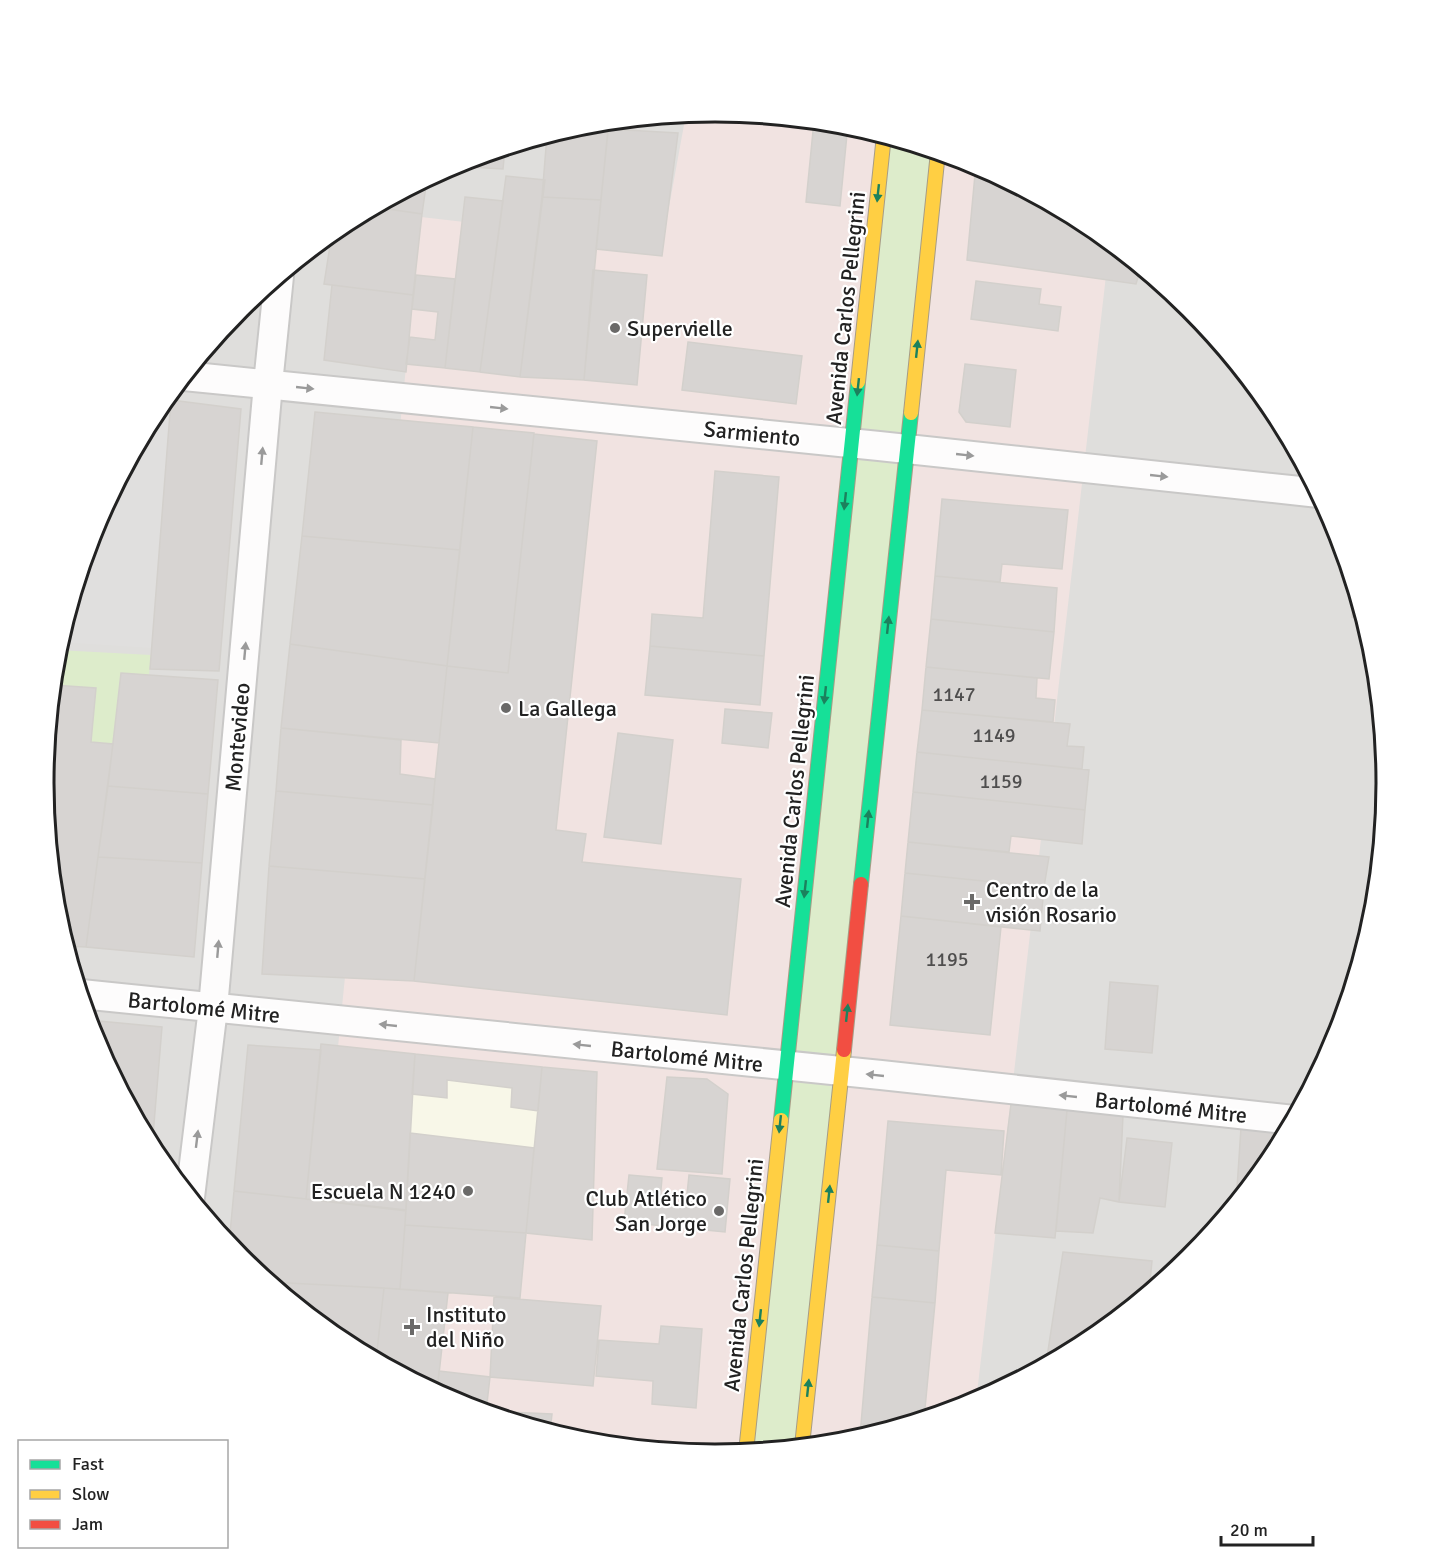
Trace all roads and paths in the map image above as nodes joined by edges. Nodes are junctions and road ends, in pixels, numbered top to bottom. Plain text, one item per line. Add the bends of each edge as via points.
1 (883, 143) edge
2 (937, 160) edge
3 (278, 287) edge
4 (194, 377) edge
5 (268, 384) junction
6 (852, 443) junction
7 (907, 449) junction
8 (1310, 492) edge
9 (89, 995) edge
10 (213, 1008) junction
11 (786, 1066) junction
12 (842, 1071) junction
13 (1285, 1119) edge
14 (191, 1186) edge
15 (803, 1439) edge
16 (747, 1443) edge

1 -> 6 main road, Avenida Carlos Pellegrini
7 -> 2 main road
3 - 5 street, Montevideo
4 - 5 street, Sarmiento
5 -> 6 street, Sarmiento
10 -> 5 street, Montevideo
6 - 7 street, Sarmiento
6 -> 11 main road, Avenida Carlos Pellegrini
7 -> 8 street, Sarmiento
12 -> 7 main road
9 - 10 street, Bartolomé Mitre
11 -> 10 street, Bartolomé Mitre
14 -> 10 street, Montevideo
11 - 12 street, Bartolomé Mitre
11 -> 16 main road, Avenida Carlos Pellegrini
13 -> 12 street, Bartolomé Mitre
15 -> 12 main road

